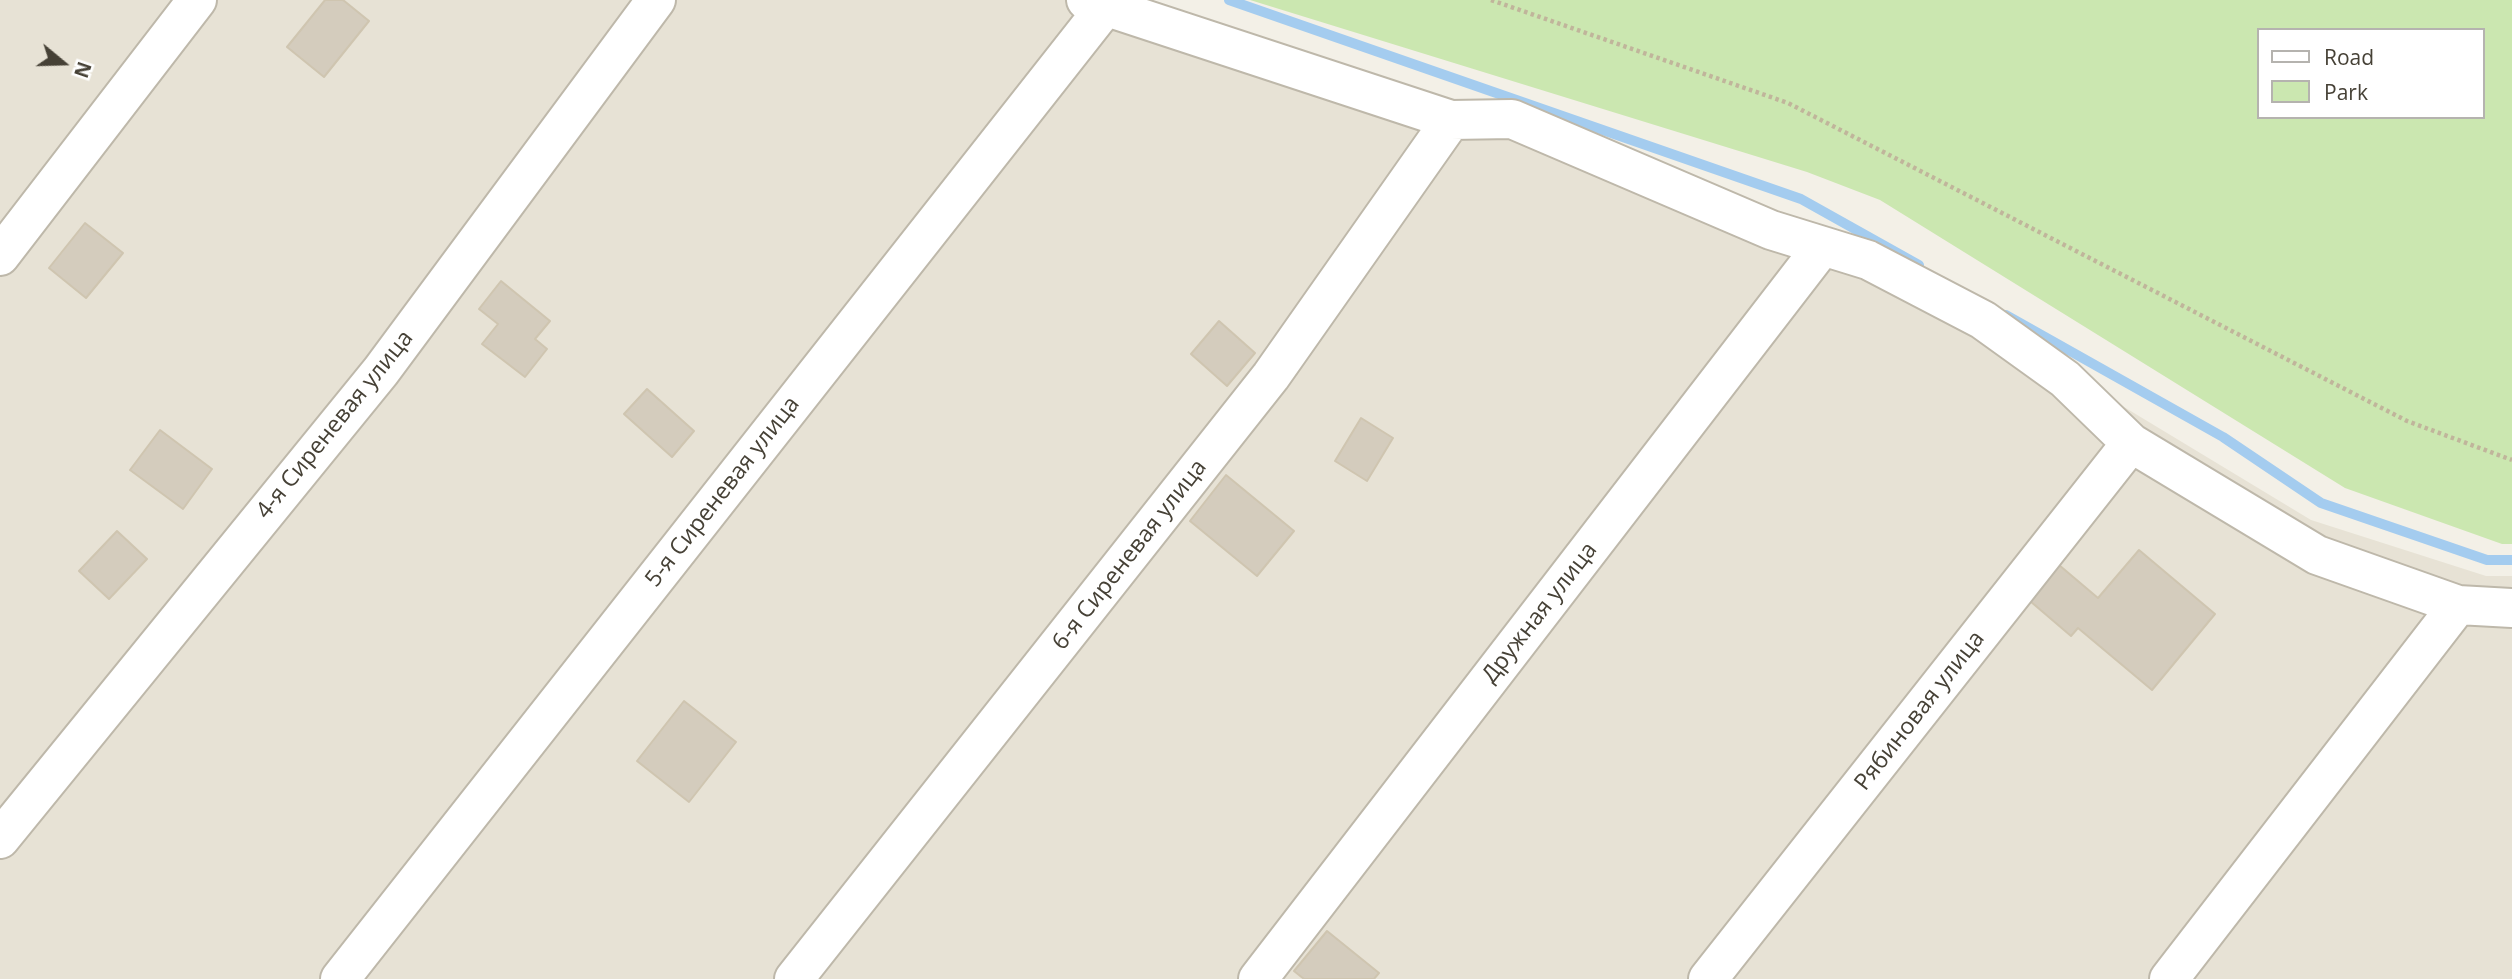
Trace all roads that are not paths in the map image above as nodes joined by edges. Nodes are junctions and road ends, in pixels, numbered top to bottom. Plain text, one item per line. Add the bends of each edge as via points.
1 (197, 0) edge
2 (656, 0) edge
3 (1096, 3) edge
4 (1451, 120) junction
5 (1822, 247) junction
6 (0, 256) edge
7 (2131, 443) junction
8 (2458, 606) junction
9 (2512, 608) edge
10 (0, 839) edge
11 (340, 979) edge
12 (794, 979) edge
13 (1258, 979) edge
14 (1708, 979) edge
15 (2169, 979) edge

1 - 6 street
2 - 10 street, 4-я Сиреневая улица via 381,371
3 - 4 street
3 - 11 street, 5-я Сиреневая улица
4 - 5 street via 1512,119 1771,230
4 - 12 street, 6-я Сиреневая улица via 1271,376
5 - 7 street via 1868,260 1983,320 2065,379
5 - 13 street, Дружная улица
7 - 8 street via 2317,555
7 - 14 street, Рябиновая улица
8 - 9 street
8 - 15 street

